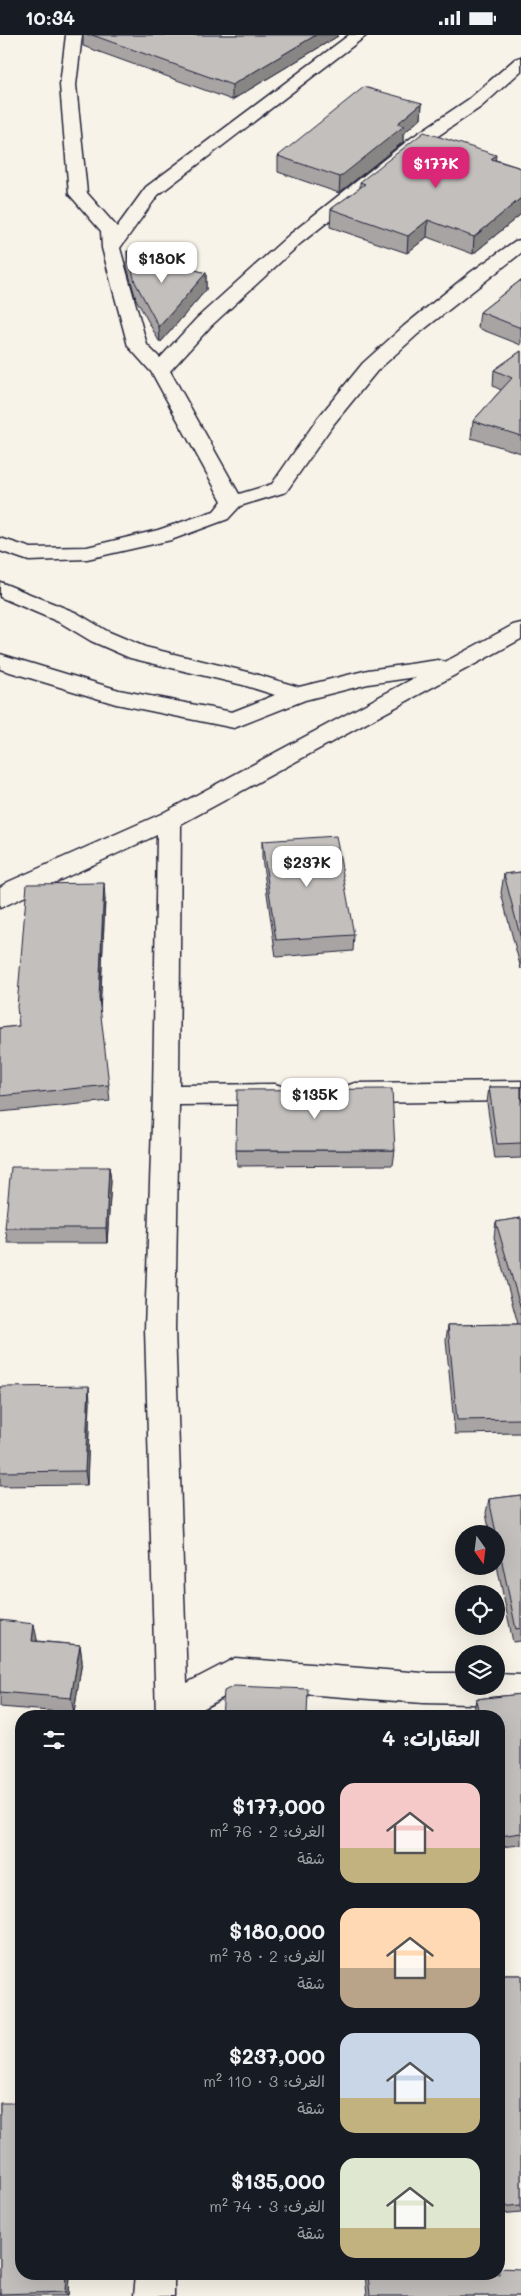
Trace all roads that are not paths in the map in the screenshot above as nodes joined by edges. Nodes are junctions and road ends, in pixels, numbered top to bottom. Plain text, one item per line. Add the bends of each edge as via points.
1 (74, 35) edge
2 (359, 35) edge
3 (521, 62) edge
4 (521, 245) edge
5 (111, 247) junction
6 (160, 369) junction
7 (232, 502) junction
8 (0, 544) edge
9 (0, 589) edge
10 (521, 630) edge
11 (0, 661) edge
12 (457, 664) junction
13 (298, 695) junction
14 (170, 820) junction
15 (0, 899) edge
16 (521, 1091) edge
17 (334, 1093) edge
18 (294, 1094) edge
19 (166, 1095) junction
20 (521, 1690) edge
21 (172, 1710) edge
22 (177, 1710) edge
23 (155, 2280) edge
24 (154, 2296) edge

1 - 5 street via 68,85 78,194 110,230
2 - 5 street via 152,191
3 - 6 street via 475,103 417,142 295,239 204,322
4 - 7 street via 411,330 370,367 325,422 279,488
5 - 6 street via 138,347
6 - 7 street
7 - 8 street via 221,515 164,535 87,553 29,555
9 - 13 street via 69,617 99,636 138,653 248,679
10 - 12 street
11 - 13 street via 116,697 234,721
12 - 13 street via 368,677
12 - 14 street
14 - 15 street via 17,888
14 - 19 street
16 - 17 street
18 - 19 street
19 - 21 street via 160,1329
20 - 22 street via 423,1689 235,1673
23 - 24 street

